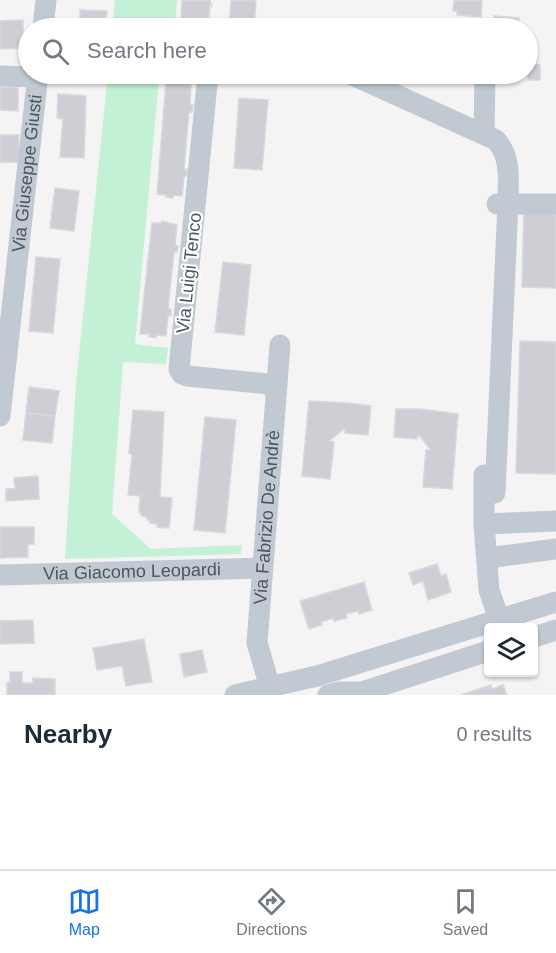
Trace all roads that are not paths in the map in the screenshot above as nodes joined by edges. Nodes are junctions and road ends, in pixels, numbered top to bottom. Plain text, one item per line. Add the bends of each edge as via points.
1 (46, 0) edge
2 (44, 18) edge
3 (0, 76) edge
4 (18, 76) edge
5 (37, 84) edge
6 (207, 84) edge
7 (372, 84) edge
8 (486, 84) edge
9 (490, 137) junction
10 (502, 203) junction
11 (556, 204) edge
12 (280, 345) dead end
13 (276, 392) junction
14 (0, 416) edge
15 (556, 522) edge
16 (484, 524) junction
17 (556, 549) edge
18 (487, 558) junction
19 (262, 568) junction
20 (0, 575) edge
21 (556, 602) edge
22 (499, 619) junction
23 (556, 630) edge
24 (538, 636) edge
25 (484, 653) edge
26 (355, 664) junction
27 (270, 687) junction
28 (362, 693) edge
29 (235, 695) edge
30 (328, 695) edge

1 - 2 street
3 - 4 street
5 - 14 street, Via Giuseppe Giusti
6 - 13 street, Via Luigi Tenco via 179,369 187,376 268,384
7 - 9 street
8 - 9 street
9 - 10 street via 505,151 508,166
10 - 11 street
10 - 16 street via 489,493
12 - 13 street, Via Fabrizio De Andrè
13 - 19 street, Via Fabrizio De Andrè
15 - 16 street
16 - 18 street
17 - 18 street
18 - 22 street via 489,590
19 - 20 street, Via Giacomo Leopardi
19 - 27 street, Via Fabrizio De Andrè via 257,643
21 - 22 street
22 - 26 street
23 - 24 street
25 - 28 street
26 - 27 street
26 - 28 street
27 - 29 street
28 - 30 street

